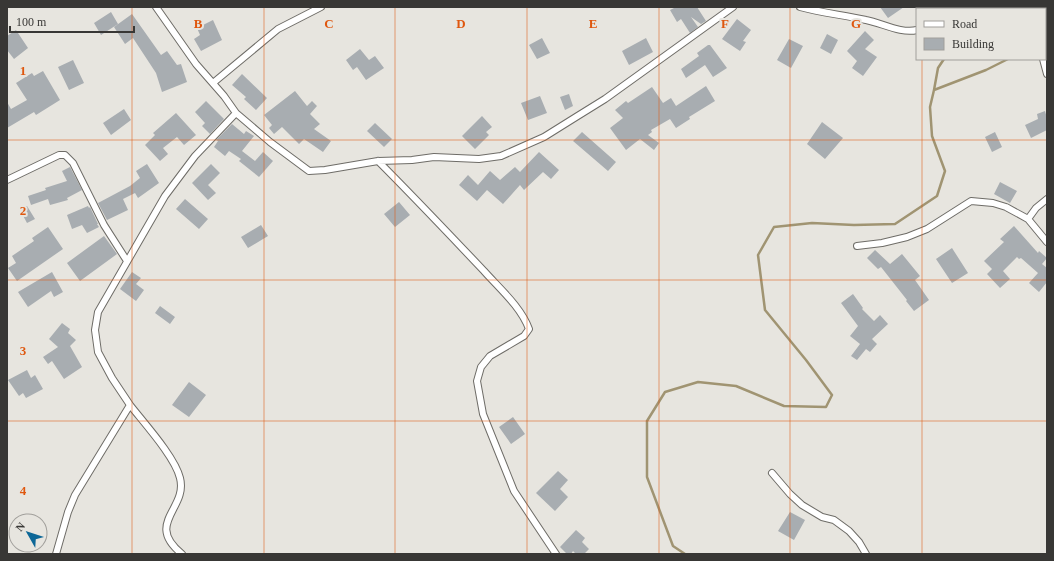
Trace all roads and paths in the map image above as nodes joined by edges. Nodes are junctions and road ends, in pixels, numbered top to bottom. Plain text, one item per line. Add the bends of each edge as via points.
1 (156, 7) edge
2 (321, 7) edge
3 (733, 7) edge
4 (800, 7) edge
5 (916, 30) edge
6 (1043, 60) edge
7 (1047, 74) edge
8 (213, 83) junction
9 (236, 113) junction
10 (378, 161) junction
11 (7, 180) edge
12 (1047, 199) edge
13 (1028, 219) junction
14 (1047, 242) edge
15 (858, 246) dead end
16 (126, 261) junction
17 (130, 405) junction
18 (772, 473) dead end
19 (56, 554) edge
20 (182, 554) edge
21 (556, 554) edge
22 (866, 554) edge

1 - 8 street via 196,64
2 - 8 street via 278,29
3 - 10 street via 582,114 544,137 501,156 479,159 434,157
4 - 5 street via 867,20 908,32
6 - 7 street
8 - 9 street
9 - 10 street via 309,171
9 - 16 street via 195,156 165,196
10 - 21 street via 438,222 512,302 526,321 529,329 524,336 490,356 481,367 477,380 483,414 514,490
11 - 16 street via 59,155 65,155 73,163 104,225
12 - 13 street
13 - 14 street
13 - 15 street via 1006,207 971,201 927,229 907,237
16 - 17 street via 98,312 95,330 98,352
17 - 19 street via 74,495
17 - 20 street via 165,450 180,477 182,489 166,525 168,541
18 - 22 street via 802,505 822,517 834,520 849,531

